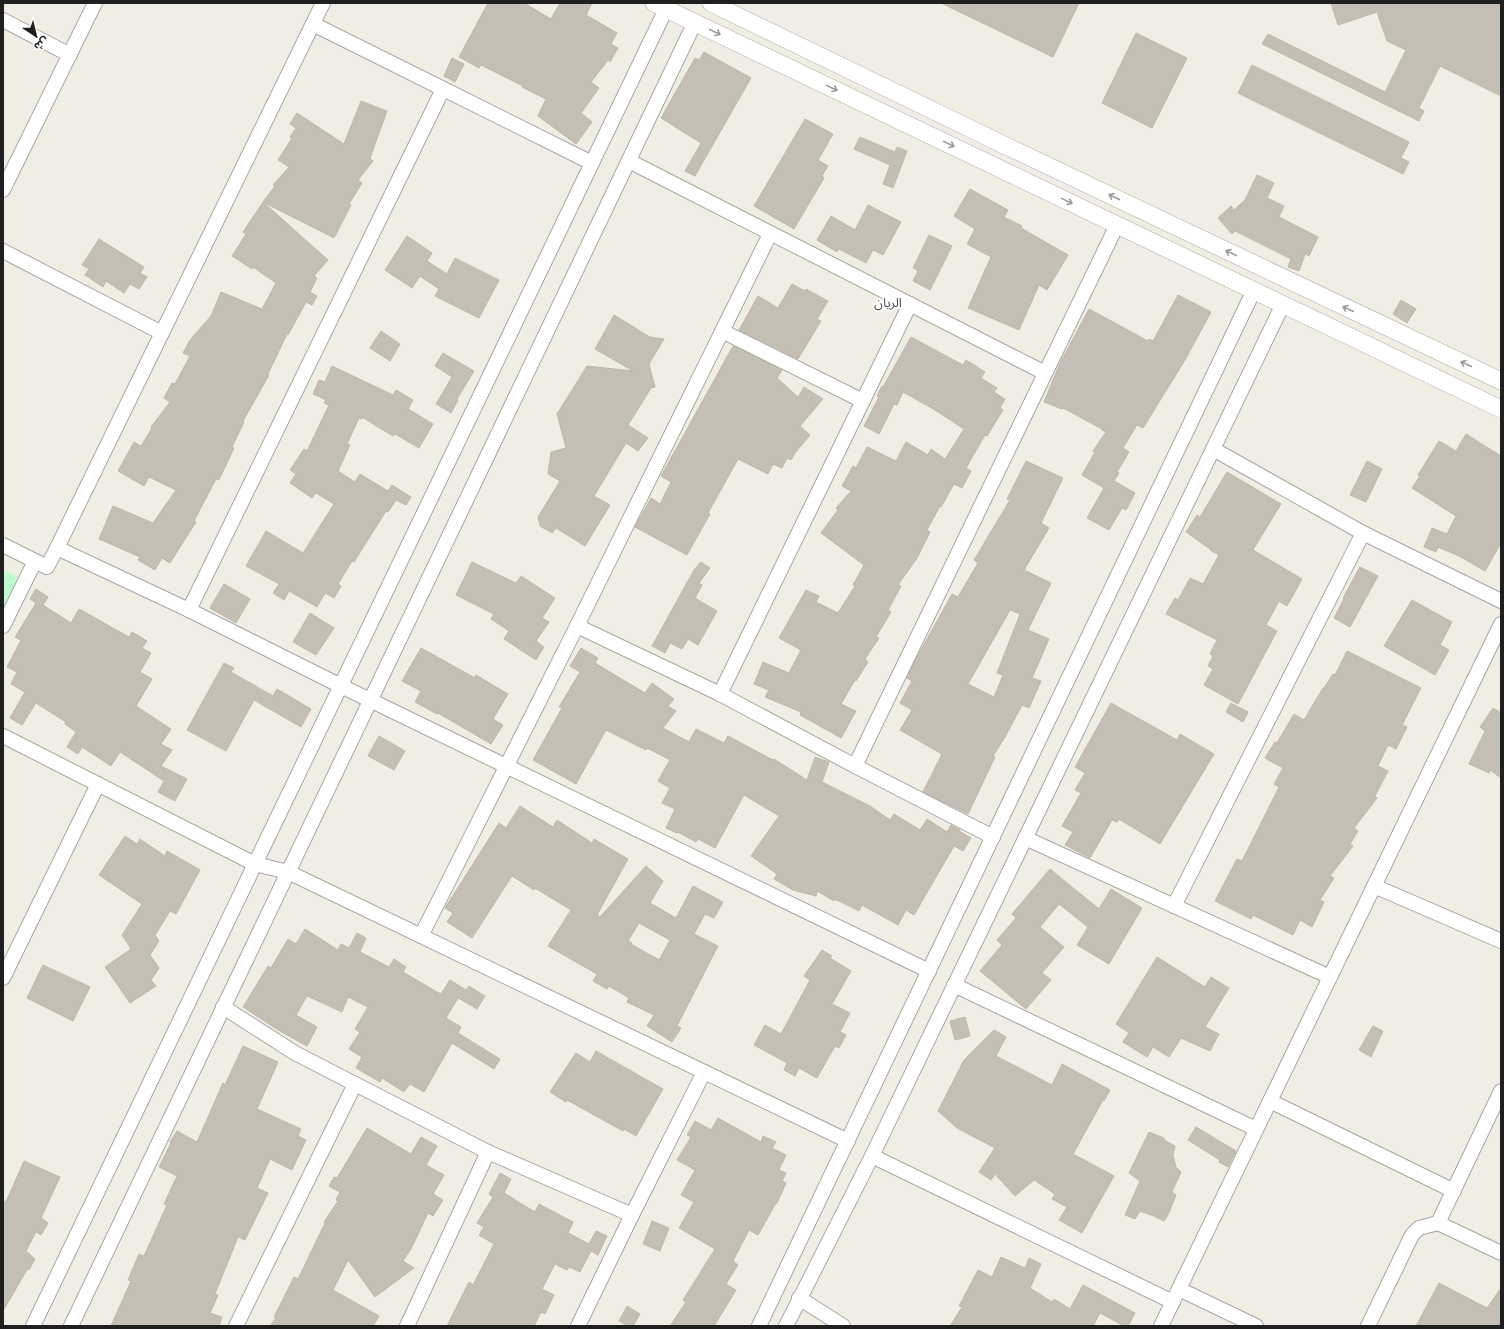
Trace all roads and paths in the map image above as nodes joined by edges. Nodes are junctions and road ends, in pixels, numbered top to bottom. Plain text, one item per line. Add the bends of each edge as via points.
1 (95, 3) edge
2 (323, 3) edge
3 (711, 3) edge
4 (660, 6) edge
5 (3, 20) edge
6 (695, 22) junction
7 (313, 24) junction
8 (70, 55) junction
9 (442, 89) junction
10 (628, 161) junction
11 (592, 163) junction
12 (3, 190) edge
13 (1117, 225) junction
14 (770, 234) junction
15 (3, 251) edge
16 (1254, 290) junction
17 (910, 304) junction
18 (1283, 304) junction
19 (722, 331) junction
20 (162, 333) junction
21 (1045, 373) junction
22 (1501, 381) edge
23 (863, 401) junction
24 (1501, 409) edge
25 (1213, 449) junction
26 (1363, 533) junction
27 (3, 545) edge
28 (57, 548) junction
29 (35, 562) junction
30 (1501, 601) edge
31 (189, 610) junction
32 (3, 626) edge
33 (577, 626) junction
34 (1500, 627) edge
35 (341, 686) junction
36 (720, 694) junction
37 (370, 700) junction
38 (3, 736) edge
39 (506, 766) junction
40 (855, 766) junction
41 (98, 784) junction
42 (993, 837) junction
43 (1025, 838) junction
44 (255, 864) junction
45 (288, 872) junction
46 (1374, 886) junction
47 (1174, 906) junction
48 (421, 936) junction
49 (1501, 941) edge
50 (929, 971) junction
51 (1330, 977) junction
52 (3, 978) edge
53 (954, 985) junction
54 (224, 1007) junction
55 (704, 1072) junction
56 (355, 1084) junction
57 (1501, 1091) edge
58 (1270, 1101) junction
59 (1256, 1129) junction
60 (848, 1141) junction
61 (488, 1152) junction
62 (872, 1156) junction
63 (1454, 1191) junction
64 (632, 1215) junction
65 (1438, 1223) junction
66 (1501, 1253) edge
67 (1179, 1289) junction
68 (799, 1298) junction
69 (1173, 1302) junction
70 (33, 1326) edge
71 (71, 1326) edge
72 (236, 1326) edge
73 (407, 1326) edge
74 (578, 1326) edge
75 (759, 1326) edge
76 (786, 1326) edge
77 (843, 1326) edge
78 (1161, 1326) edge
79 (1256, 1326) edge
80 (1368, 1326) edge

1 - 8 street
2 - 7 street
22 -> 3 street
4 - 6 street
4 - 11 street
5 - 8 street
6 - 10 street
6 -> 13 street
7 - 9 street
7 - 20 street
8 - 12 street
9 - 11 street
9 - 31 street
10 - 14 street
10 - 37 street
11 - 35 street
13 - 16 street
13 - 21 street
14 - 17 street
14 - 19 street
15 - 20 street
16 - 18 street
16 - 42 street
17 - 21 street
17 - 23 street
18 - 24 street
18 - 25 street
19 - 23 street
19 - 33 street
20 - 28 street
21 - 40 street
23 - 36 street
25 - 26 street
25 - 43 street
26 - 30 street
26 - 47 street
27 - 29 street
28 - 29 street via 47,567
28 - 31 street
29 - 32 street
31 - 35 street
33 - 36 street
33 - 39 street
34 - 46 street
35 - 37 street
35 - 44 street
36 - 40 street
37 - 39 street
37 - 45 street
38 - 41 street
39 - 48 street
39 - 50 street
40 - 42 street
41 - 44 street
41 - 52 street
42 - 50 street
43 - 47 street
43 - 53 street
44 - 45 street
44 - 70 street
45 - 48 street
45 - 54 street
46 - 49 street
46 - 51 street
47 - 51 street
48 - 55 street
50 - 60 street
51 - 58 street
53 - 59 street
53 - 62 street
54 - 56 street via 295,1053
54 - 71 street
55 - 60 street
55 - 64 street
56 - 61 street
56 - 72 street
57 - 63 street
58 - 59 street
58 - 63 street
59 - 67 street
60 - 75 street
61 - 64 street
61 - 73 street
62 - 68 street
62 - 69 street
63 - 65 street
64 - 74 street
65 - 66 street
65 - 80 street via 1419,1228 1412,1235
67 - 69 street
67 - 79 street
68 - 76 street
68 - 77 street
69 - 78 street

